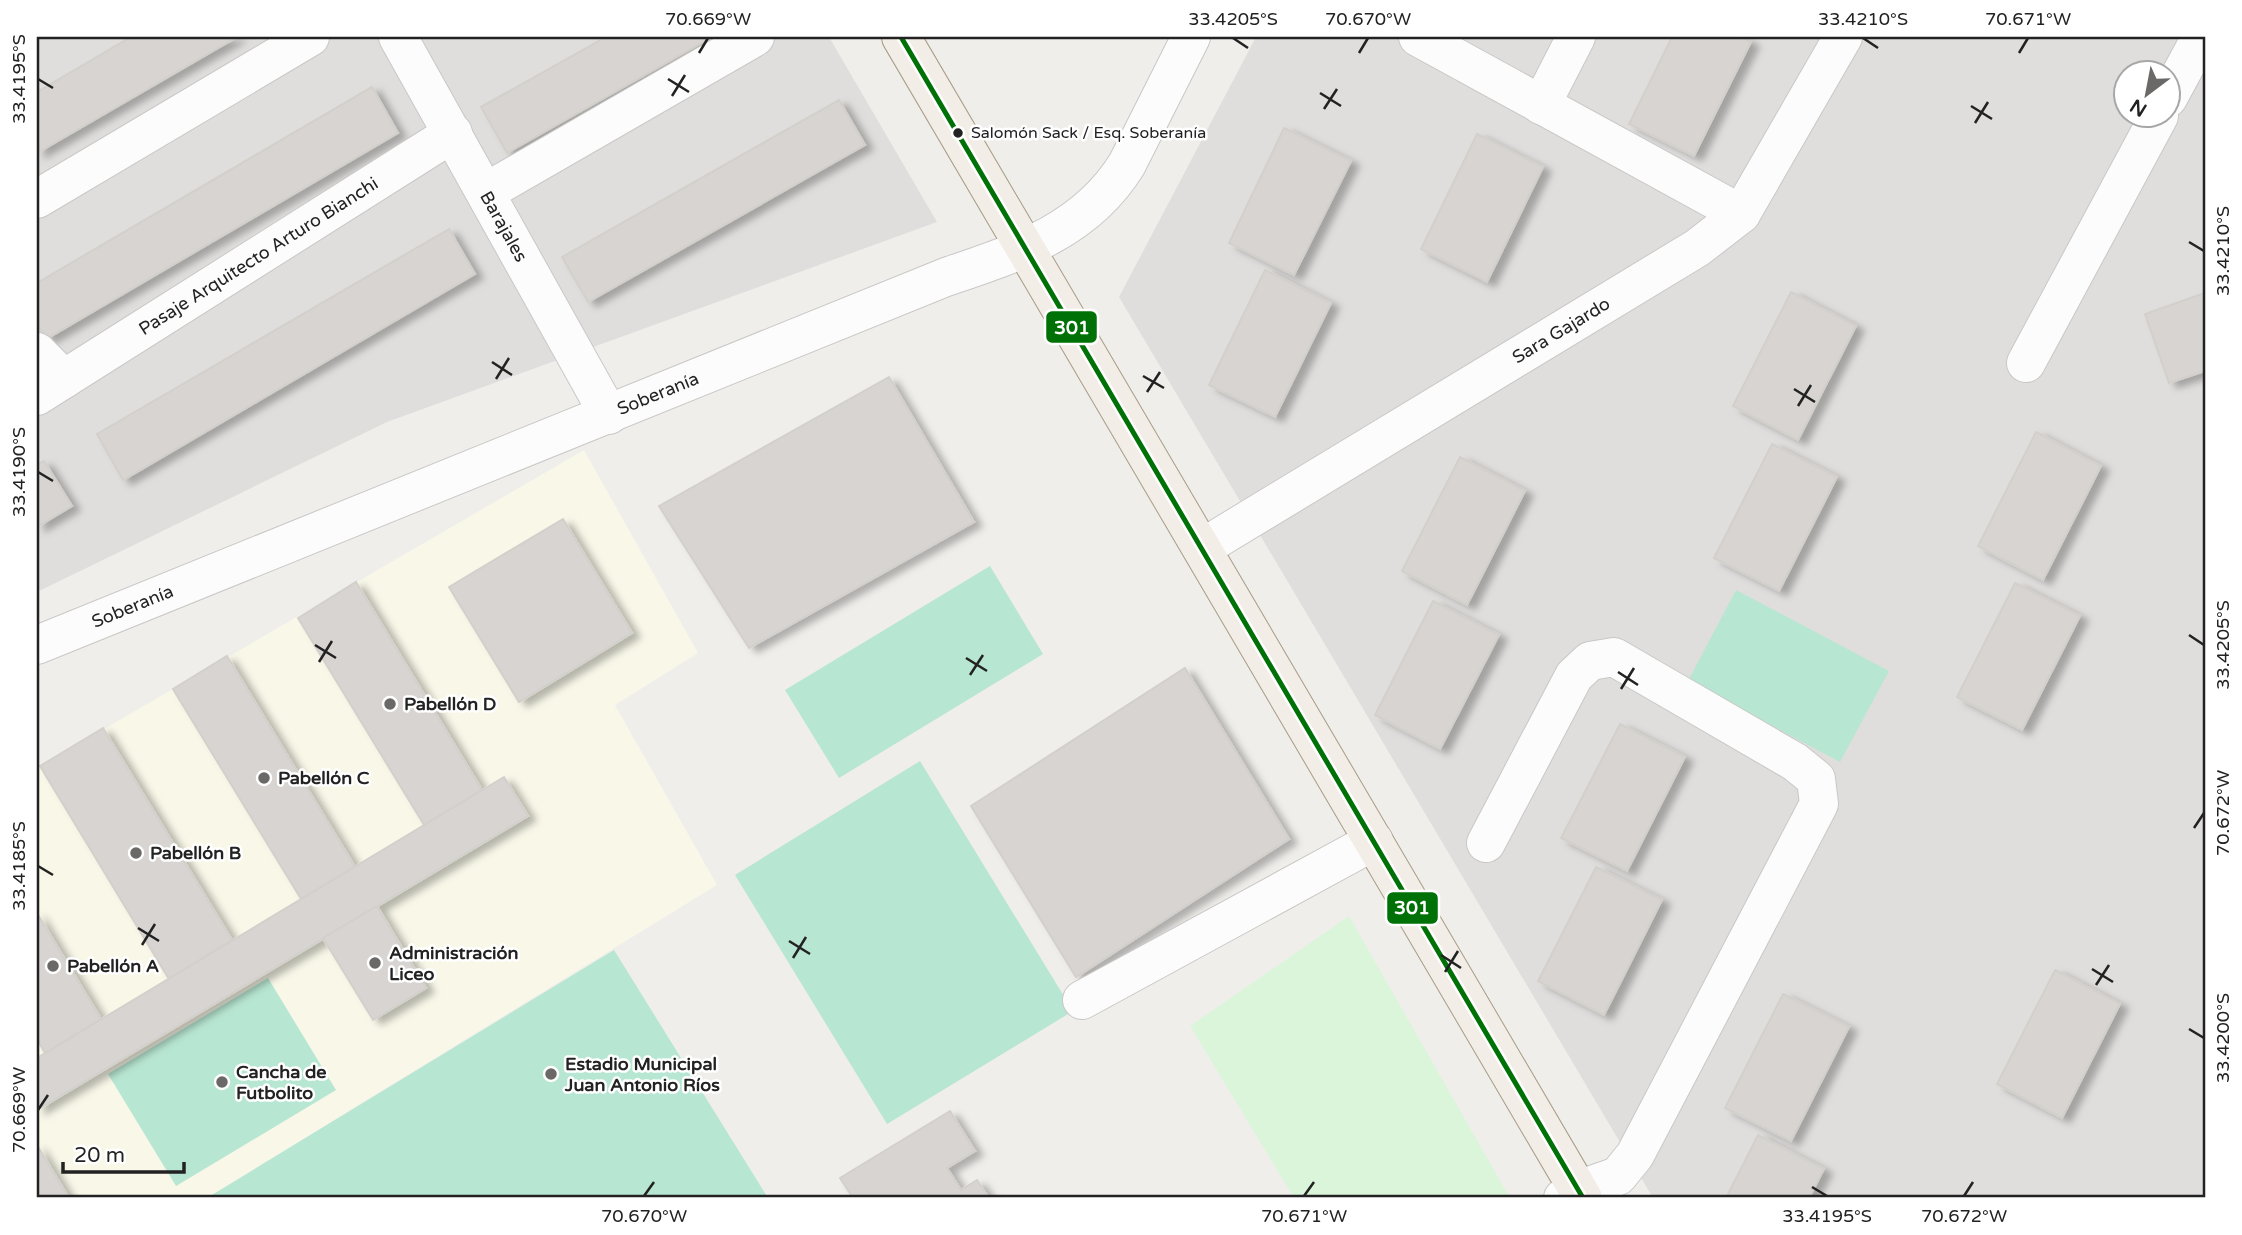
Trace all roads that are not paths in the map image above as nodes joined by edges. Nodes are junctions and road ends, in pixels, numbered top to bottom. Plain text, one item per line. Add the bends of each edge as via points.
1 (310, 37) edge
2 (398, 37) edge
3 (755, 37) edge
4 (901, 37) edge
5 (1191, 37) edge
6 (1418, 37) edge
7 (1576, 37) edge
8 (1843, 37) edge
9 (2201, 37) edge
10 (2182, 72) edge
11 (1541, 105) junction
12 (2151, 130) edge
13 (453, 133) junction
14 (486, 192) junction
15 (37, 199) edge
16 (1741, 214) junction
17 (1025, 248) junction
18 (37, 352) edge
19 (2026, 363) dead end
20 (50, 388) edge
21 (609, 415) junction
22 (1202, 548) junction
23 (37, 645) edge
24 (1374, 841) junction
25 (1486, 843) dead end
26 (1083, 1000) dead end
27 (1575, 1195) edge

1 - 15 street
2 - 13 street, Barajales
3 - 14 street
4 - 17 main road
5 - 17 street, Soberanía via 1115,183 1077,219
6 - 11 street
7 - 11 street
8 - 16 street, Sara Gajardo
9 - 10 street
11 - 16 street
12 - 19 street
13 - 14 street, Barajales
13 - 20 street, Pasaje Arquitecto Arturo Bianchi
14 - 21 street, Barajales
16 - 22 street, Sara Gajardo via 1698,248
17 - 21 street, Soberanía
17 - 22 main road
18 - 20 street, Pasaje Arquitecto Arturo Bianchi
21 - 23 street, Soberanía
22 - 24 main road
24 - 26 street
24 - 27 main road
25 - 27 street via 1574,676 1590,661 1614,657 1795,762 1816,779 1819,804 1636,1155 1618,1176

